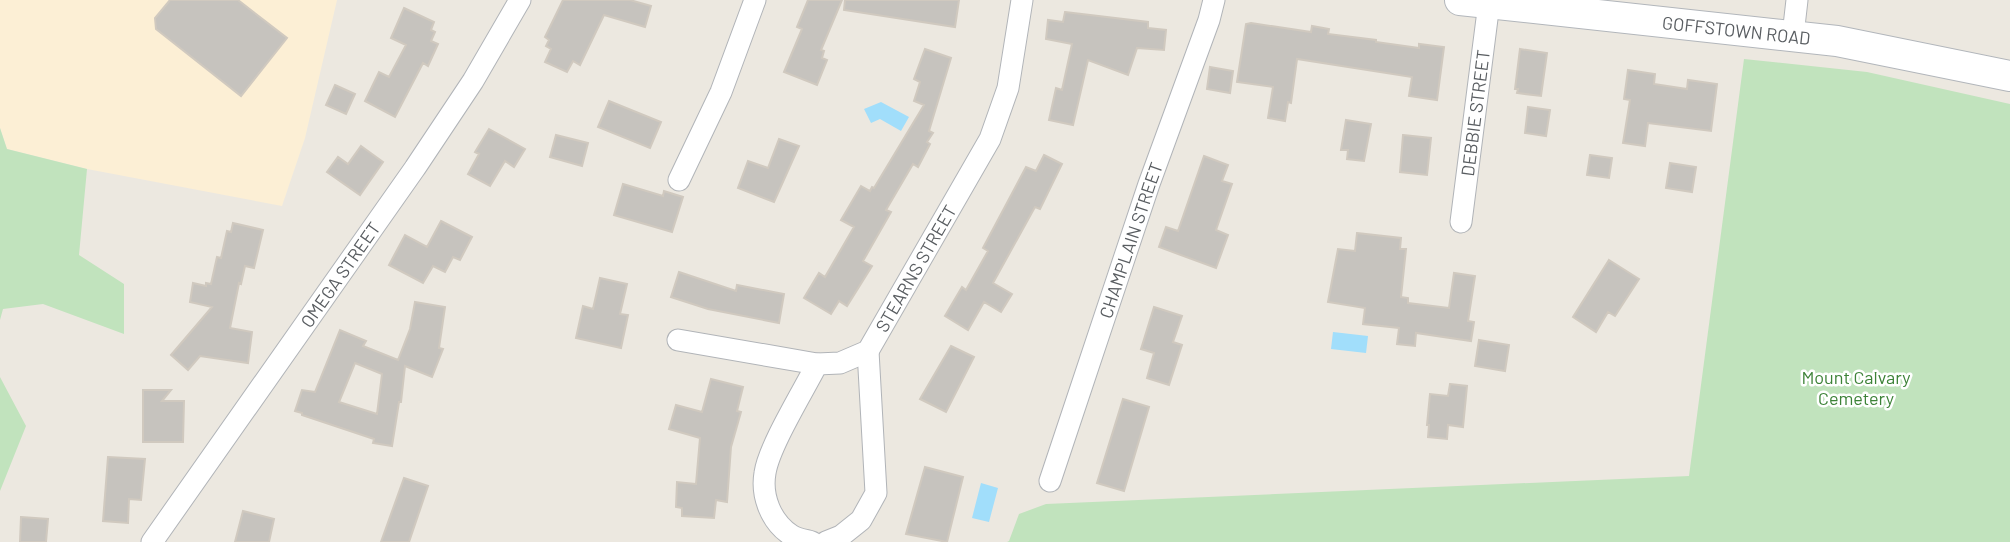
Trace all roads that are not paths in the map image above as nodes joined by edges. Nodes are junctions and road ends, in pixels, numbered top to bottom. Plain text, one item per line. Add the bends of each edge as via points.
1 (520, 0) edge
2 (755, 0) edge
3 (1022, 0) edge
4 (1214, 0) edge
5 (1797, 0) edge
6 (1475, 2) edge
7 (1793, 34) junction
8 (2010, 76) edge
9 (679, 180) dead end
10 (1461, 222) dead end
11 (678, 340) dead end
12 (868, 351) junction
13 (817, 364) junction
14 (1050, 481) dead end
15 (152, 542) edge
16 (812, 542) edge
17 (826, 542) edge

1 - 15 street, OMEGA STREET via 415,168
2 - 9 street via 721,92
3 - 12 street, STEARNS STREET via 1008,88 990,139
4 - 14 street, CHAMPLAIN STREET
5 - 7 street
6 - 7 main road, GOFFSTOWN ROAD
6 - 10 street, DEBBIE STREET
7 - 8 main road, GOFFSTOWN ROAD
11 - 13 street, STEARNS STREET
12 - 13 street, STEARNS STREET via 840,363
12 - 17 street via 876,493 861,520
13 - 16 street via 765,472 765,498 777,523 793,537

